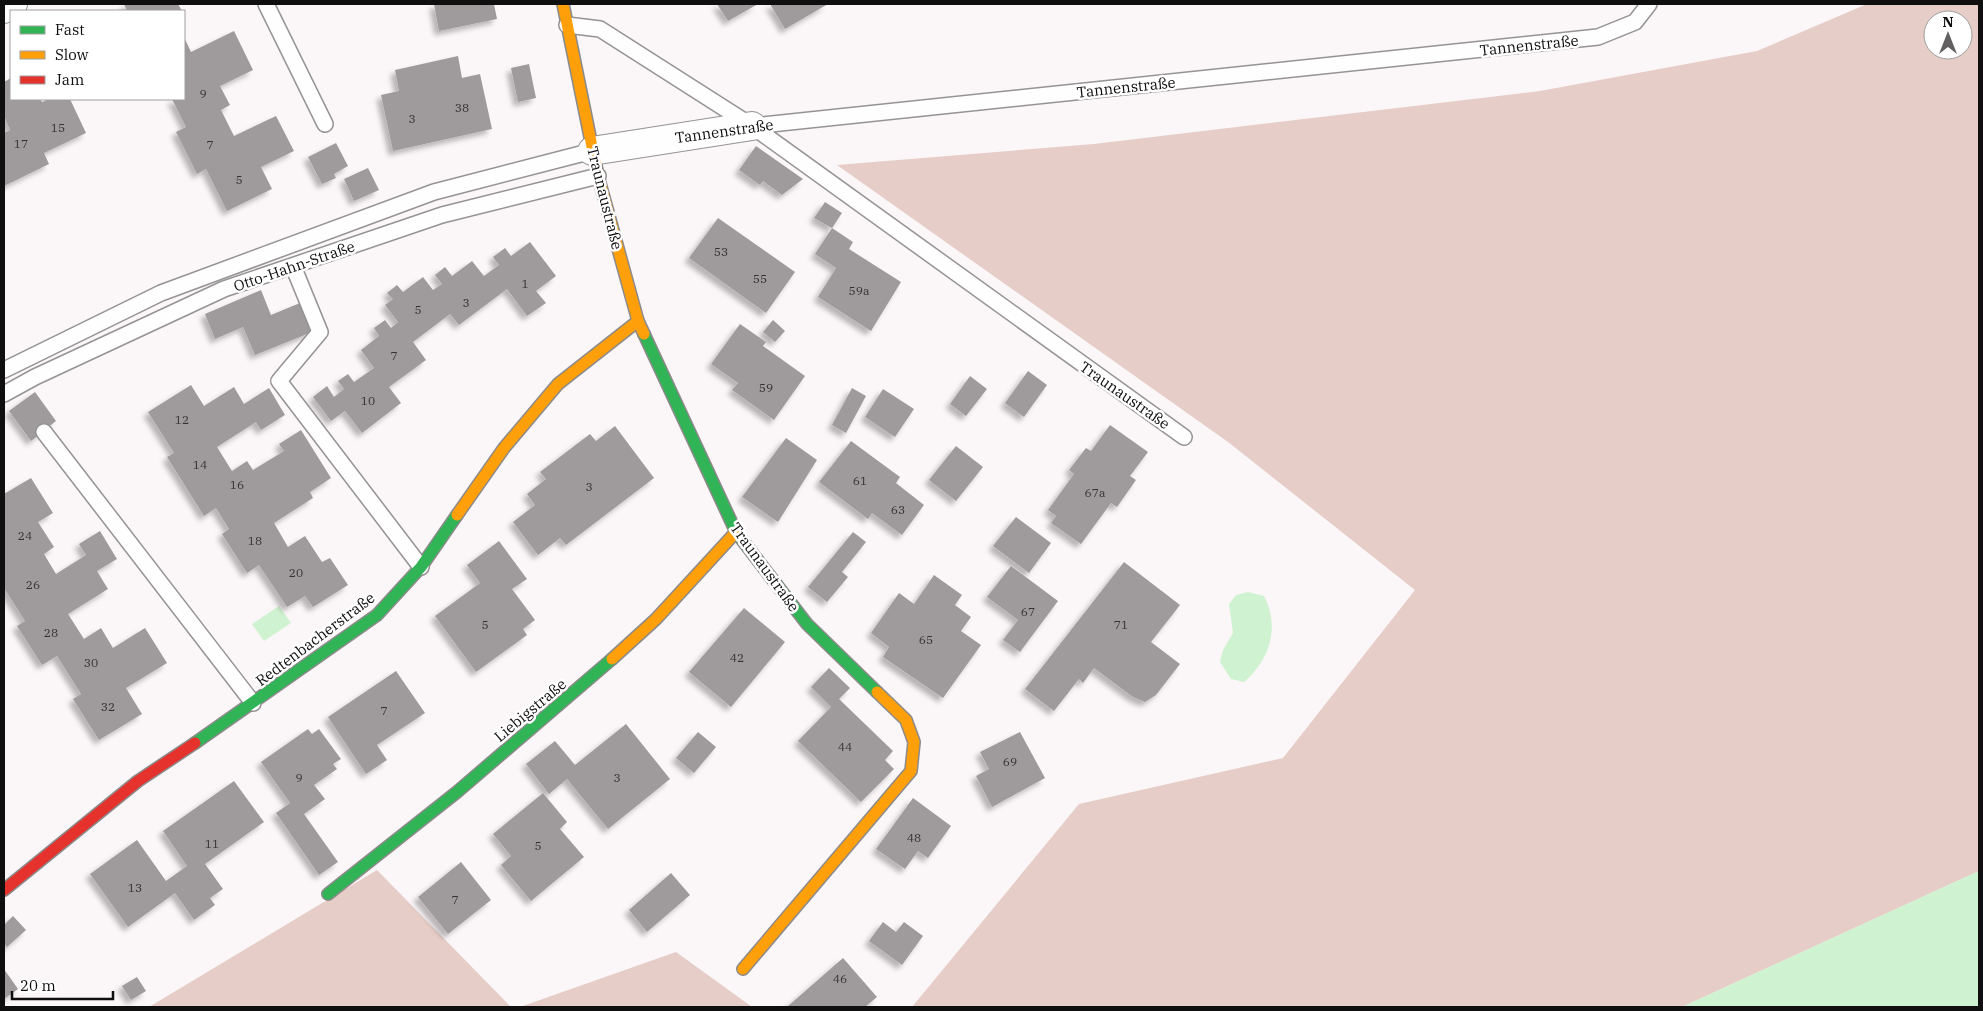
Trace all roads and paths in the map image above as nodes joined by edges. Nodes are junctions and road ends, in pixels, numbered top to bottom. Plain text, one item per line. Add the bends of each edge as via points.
1 (13, 4) edge
2 (266, 4) edge
3 (563, 4) edge
4 (1649, 4) edge
5 (4, 9) edge
6 (567, 25) junction
7 (325, 124) dead end
8 (752, 126) junction
9 (595, 163) junction
10 (293, 266) junction
11 (638, 321) junction
12 (4, 370) edge
13 (4, 394) edge
14 (44, 432) dead end
15 (1184, 437) dead end
16 (736, 532) junction
17 (420, 567) junction
18 (253, 703) junction
19 (4, 890) edge
20 (328, 894) dead end
21 (743, 968) dead end

1 - 5 street
2 - 7 lane
3 - 6 street, Traunaustraße
4 - 8 lane, Tannenstraße via 1636,22 1598,37
6 - 8 lane, Traunaustraße via 600,29
6 - 9 street, Traunaustraße
8 - 9 street, Tannenstraße
8 - 15 lane, Traunaustraße
9 - 10 lane, Otto-Hahn-Straße
9 - 11 street, Traunaustraße
9 - 12 lane, Otto-Hahn-Straße via 434,192 170,290
10 - 13 lane, Otto-Hahn-Straße via 224,289
10 - 17 lane via 320,332 279,381
11 - 16 street, Traunaustraße
11 - 17 street, Redtenbacherstraße via 558,384 504,448
14 - 18 lane
16 - 20 street, Liebigstraße via 656,619 569,697 457,792
16 - 21 street, Traunaustraße via 807,624 906,720 914,742 911,771
17 - 18 street, Redtenbacherstraße via 377,615
18 - 19 street, Redtenbacherstraße via 138,781

